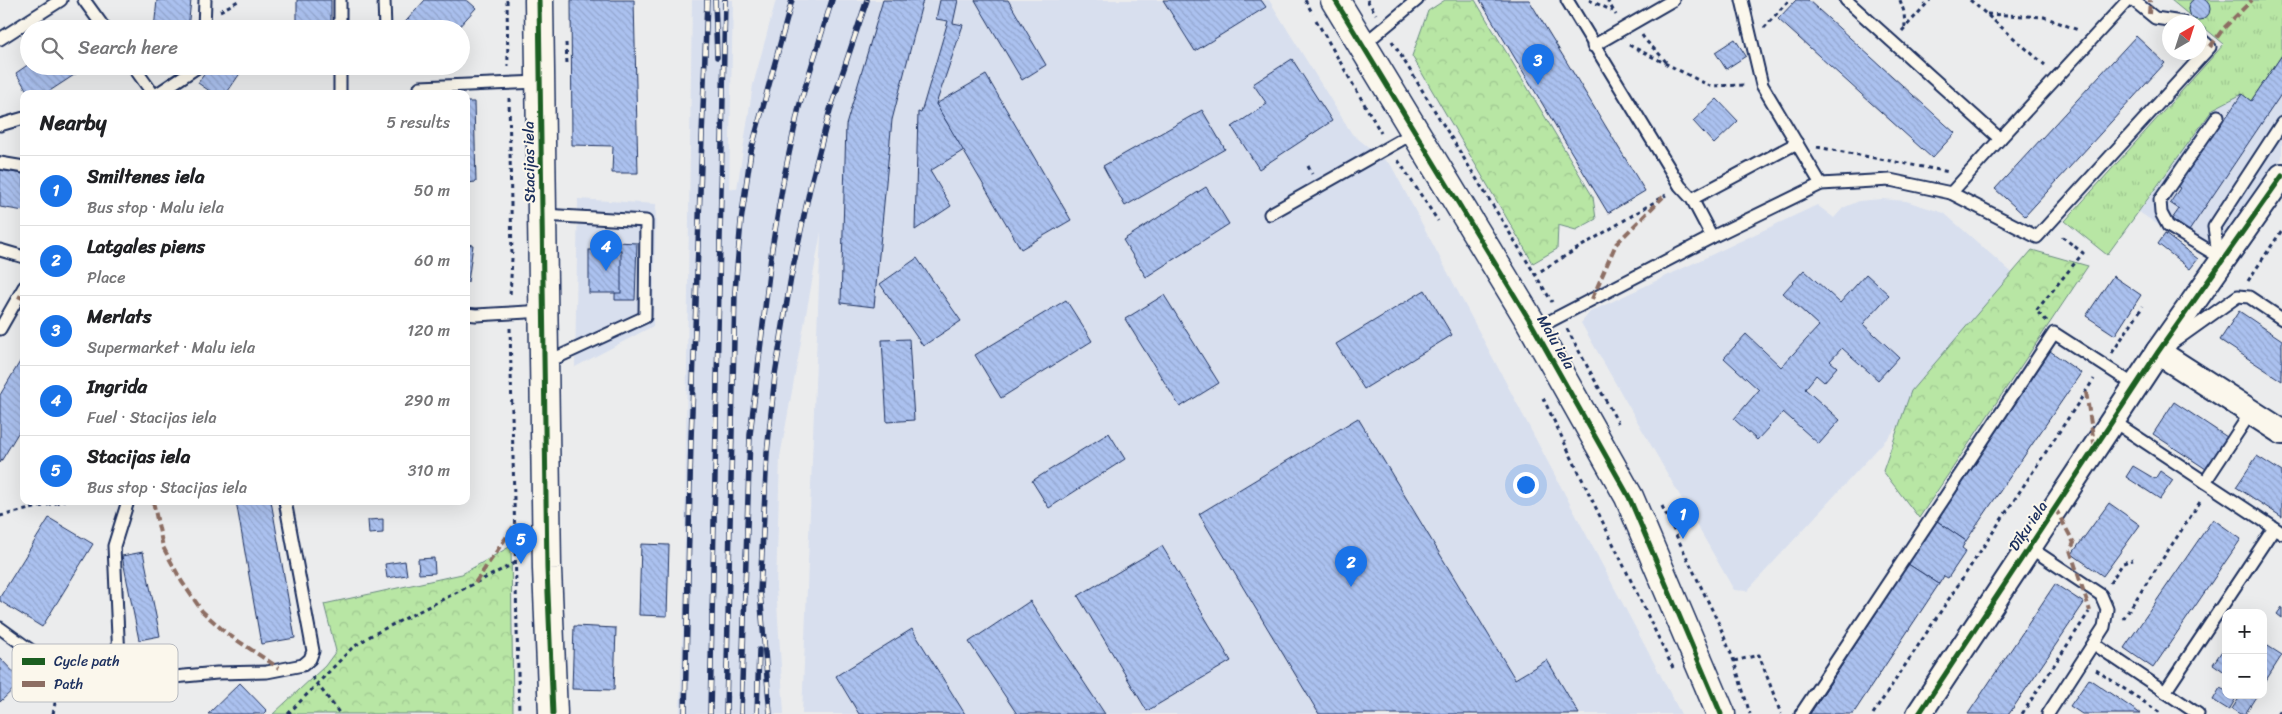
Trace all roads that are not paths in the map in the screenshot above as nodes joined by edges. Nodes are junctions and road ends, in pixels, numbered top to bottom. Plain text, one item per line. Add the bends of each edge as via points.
1 (60, 0) edge
2 (84, 0) edge
3 (205, 0) edge
4 (340, 0) edge
5 (384, 0) edge
6 (539, 0) edge
7 (1334, 0) edge
8 (1418, 0) edge
9 (1567, 0) edge
10 (1673, 0) edge
11 (1742, 0) edge
12 (1846, 0) edge
13 (2128, 0) edge
14 (2133, 0) edge
15 (2162, 19) edge
16 (29, 20) edge
17 (98, 20) edge
18 (204, 20) edge
19 (340, 20) edge
20 (384, 20) edge
21 (20, 26) edge
22 (0, 39) edge
23 (1362, 46) junction
24 (1593, 46) junction
25 (2198, 60) edge
26 (139, 75) edge
27 (186, 75) edge
28 (340, 75) edge
29 (540, 82) junction
30 (420, 87) dead end
31 (150, 90) edge
32 (163, 90) edge
33 (340, 90) edge
34 (2218, 116) dead end
35 (20, 119) edge
36 (2282, 123) edge
37 (0, 124) edge
38 (1415, 132) junction
39 (2000, 139) junction
40 (1797, 143) junction
41 (0, 162) edge
42 (20, 166) edge
43 (2282, 176) edge
44 (1821, 184) junction
45 (1951, 193) junction
46 (1692, 199) junction
47 (1270, 214) dead end
48 (543, 215) junction
49 (1712, 237) junction
50 (0, 250) edge
51 (20, 256) edge
52 (2219, 260) junction
53 (20, 294) edge
54 (544, 311) junction
55 (470, 314) edge
56 (2282, 319) edge
57 (0, 329) edge
58 (1535, 329) junction
59 (2158, 352) junction
60 (546, 364) junction
61 (2136, 386) junction
62 (2251, 412) junction
63 (2113, 421) junction
64 (2282, 432) edge
65 (2208, 484) junction
66 (127, 505) edge
67 (286, 505) edge
68 (2278, 530) edge
69 (2029, 547) junction
70 (0, 628) edge
71 (22, 644) edge
72 (118, 644) edge
73 (2098, 647) junction
74 (178, 677) edge
75 (2165, 692) junction
76 (553, 714) edge
77 (1721, 714) edge
78 (1801, 714) edge
79 (1919, 714) edge
80 (2048, 714) edge
81 (2198, 714) edge

1 - 16 lane
2 - 17 lane
3 - 18 lane
4 - 19 lane
5 - 20 lane
6 - 29 street, Stacijas iela
7 - 23 street, Malu iela
8 - 23 lane
9 - 24 lane
10 - 24 lane
11 - 40 lane via 1762,85
12 - 39 lane
13 - 39 lane
14 - 15 lane via 2154,18
21 - 22 lane
23 - 38 street, Malu iela
24 - 46 lane via 1680,186
25 - 45 lane via 2037,237
26 - 31 lane
27 - 32 lane
28 - 33 lane
29 - 30 lane
29 - 48 street, Stacijas iela
34 - 52 lane via 2160,200 2161,214 2168,226
35 - 37 lane
36 - 52 lane via 2214,227
38 - 47 lane
38 - 58 street, Malu iela
39 - 45 lane
40 - 44 lane
40 - 46 lane
41 - 42 lane
43 - 52 street, Dīķu iela
44 - 45 lane via 1890,180
44 - 49 lane
46 - 49 lane
48 - 54 street, Stacijas iela
48 - 60 lane via 646,221 645,317
49 - 58 lane
50 - 51 lane
52 - 59 street, Dīķu iela
53 - 57 lane
54 - 55 lane
54 - 60 street, Stacijas iela
56 - 59 lane via 2249,297 2238,296
58 - 77 street, Malu iela via 1629,497
59 - 61 street, Dīķu iela
59 - 62 street
60 - 76 street, Stacijas iela via 547,569
61 - 63 street, Dīķu iela
61 - 78 lane via 2054,333
62 - 64 street
62 - 65 lane
63 - 65 lane
63 - 69 street, Dīķu iela
65 - 68 lane
66 - 72 lane via 114,546
67 - 74 lane via 313,651 310,659 303,665 267,672
68 - 75 lane
69 - 73 lane via 2100,596 2107,609
69 - 79 street, Dīķu iela
70 - 71 lane
73 - 75 lane
73 - 80 lane via 2083,661
75 - 81 lane

